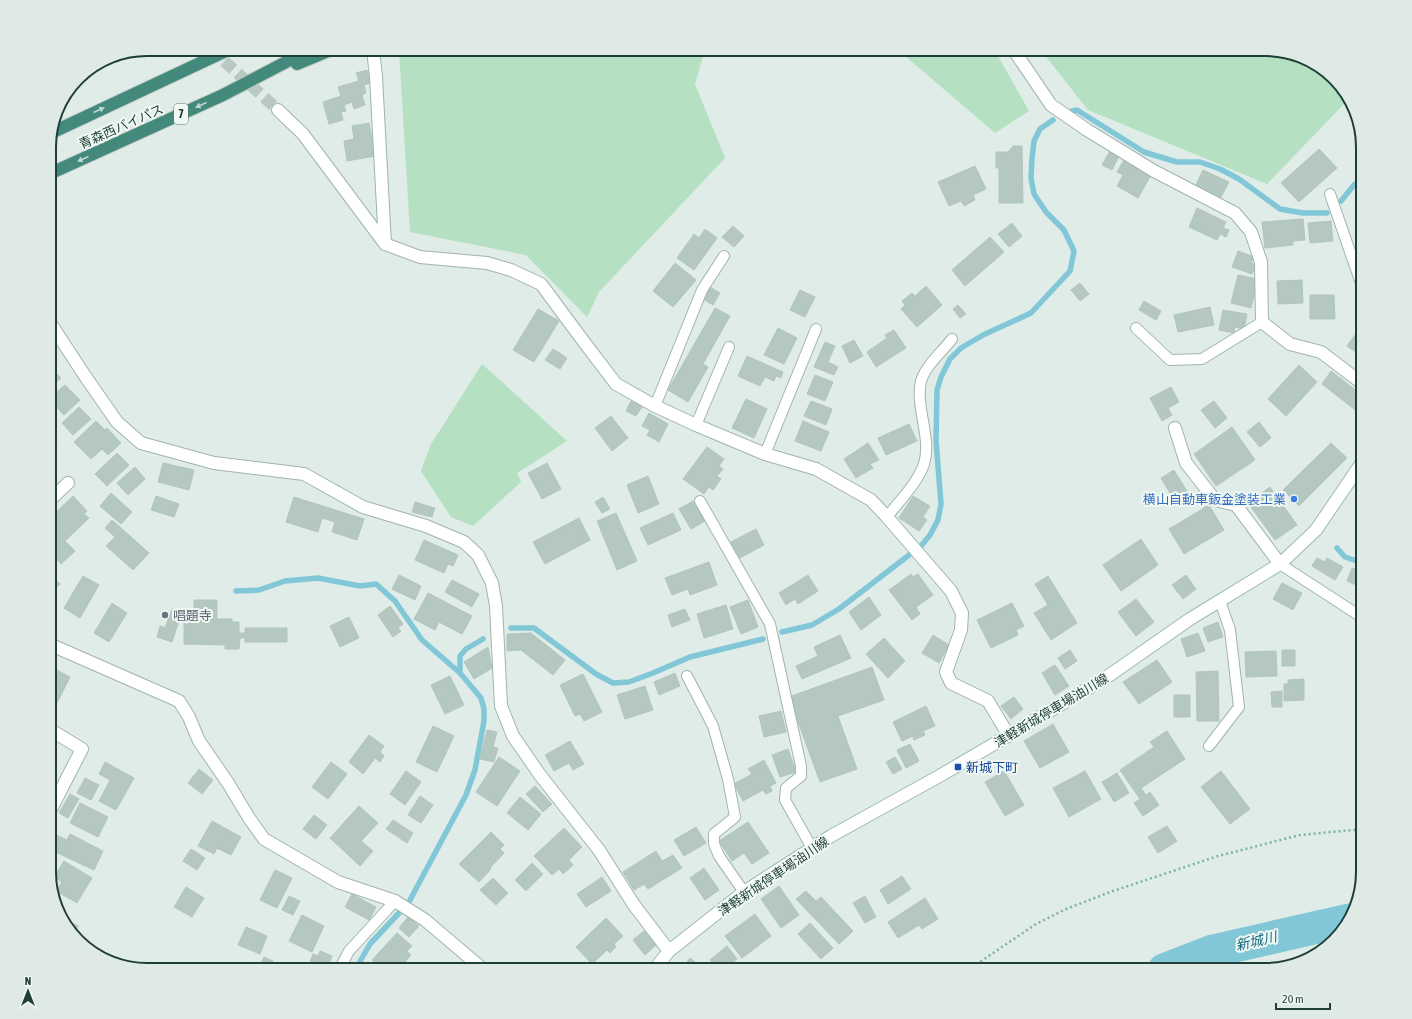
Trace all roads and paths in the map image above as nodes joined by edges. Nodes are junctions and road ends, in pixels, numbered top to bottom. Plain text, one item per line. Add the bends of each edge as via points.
1 (215, 56) edge
2 (298, 56) edge
3 (316, 56) edge
4 (374, 56) edge
5 (1018, 56) edge
6 (222, 96) junction
7 (278, 110) tunnel mouth
8 (58, 130) edge
9 (56, 171) edge
10 (1330, 194) dead end
11 (385, 244) junction
12 (724, 256) dead end
13 (1356, 269) edge
14 (1262, 322) junction
15 (1136, 328) dead end
16 (56, 329) edge
17 (816, 329) dead end
18 (952, 339) dead end
19 (729, 347) dead end
20 (1356, 379) edge
21 (655, 406) junction
22 (696, 425) junction
23 (1175, 428) dead end
24 (765, 454) junction
25 (1356, 471) edge
26 (68, 483) dead end
27 (56, 494) edge
28 (700, 501) dead end
29 (887, 517) junction
30 (1280, 564) junction
31 (1220, 601) junction
32 (1356, 613) edge
33 (56, 647) edge
34 (687, 676) dead end
35 (56, 732) edge
36 (1009, 736) junction
37 (1209, 746) dead end
38 (56, 799) edge
39 (1356, 830) edge
40 (812, 848) junction
41 (744, 892) junction
42 (395, 901) junction
43 (670, 951) junction
44 (342, 963) edge
45 (476, 963) edge
46 (660, 963) edge
47 (978, 963) edge

8 -> 1 highway, 青森西バイパス
2 - 6 highway, 青森西バイパス / 7
3 - 6 highway
4 - 11 street
5 - 14 street via 1051,105 1154,171 1235,213 1251,232 1261,262
6 -> 9 highway, 青森西バイパス / 7
7 - 11 street via 303,134
10 - 13 lane
11 - 21 street via 420,257 505,268 541,284 616,384
12 - 21 lane via 702,290
14 - 15 lane via 1202,359 1170,360
14 - 20 street via 1290,344 1321,352
16 - 43 street via 117,422 140,443 214,463 304,474 363,507 426,526 464,542 478,555 492,583 496,606 501,706 514,736 540,775 599,850 634,905
17 - 24 lane
18 - 29 lane via 929,366 922,381 920,403 926,448 919,476
19 - 22 lane
21 - 22 street
22 - 24 street
23 - 30 street via 1186,463 1215,500 1236,505
24 - 29 street via 816,469 871,500
25 - 30 street, 津軽新城停車場油川線 via 1316,530
26 - 27 street
28 - 40 lane via 770,624 801,766 801,776 786,788 785,800
29 - 36 street via 951,591 962,613 961,630 946,672 951,683 988,701
30 - 31 street, 津軽新城停車場油川線
30 - 32 lane
31 - 36 street, 津軽新城停車場油川線 via 1104,679
31 - 37 lane via 1230,630 1239,707
33 - 42 street via 179,702 189,717 199,741 264,839 338,882
34 - 41 lane via 713,726 728,779 735,817 714,834 714,844 719,856
35 - 38 street via 82,749
36 - 40 street, 津軽新城停車場油川線
39 - 47 path via 1292,837 1218,856 1113,891 1036,924
40 - 41 street, 津軽新城停車場油川線
41 - 43 street, 津軽新城停車場油川線
42 - 44 lane via 349,951
42 - 45 street via 425,920
43 - 46 street, 津軽新城停車場油川線

